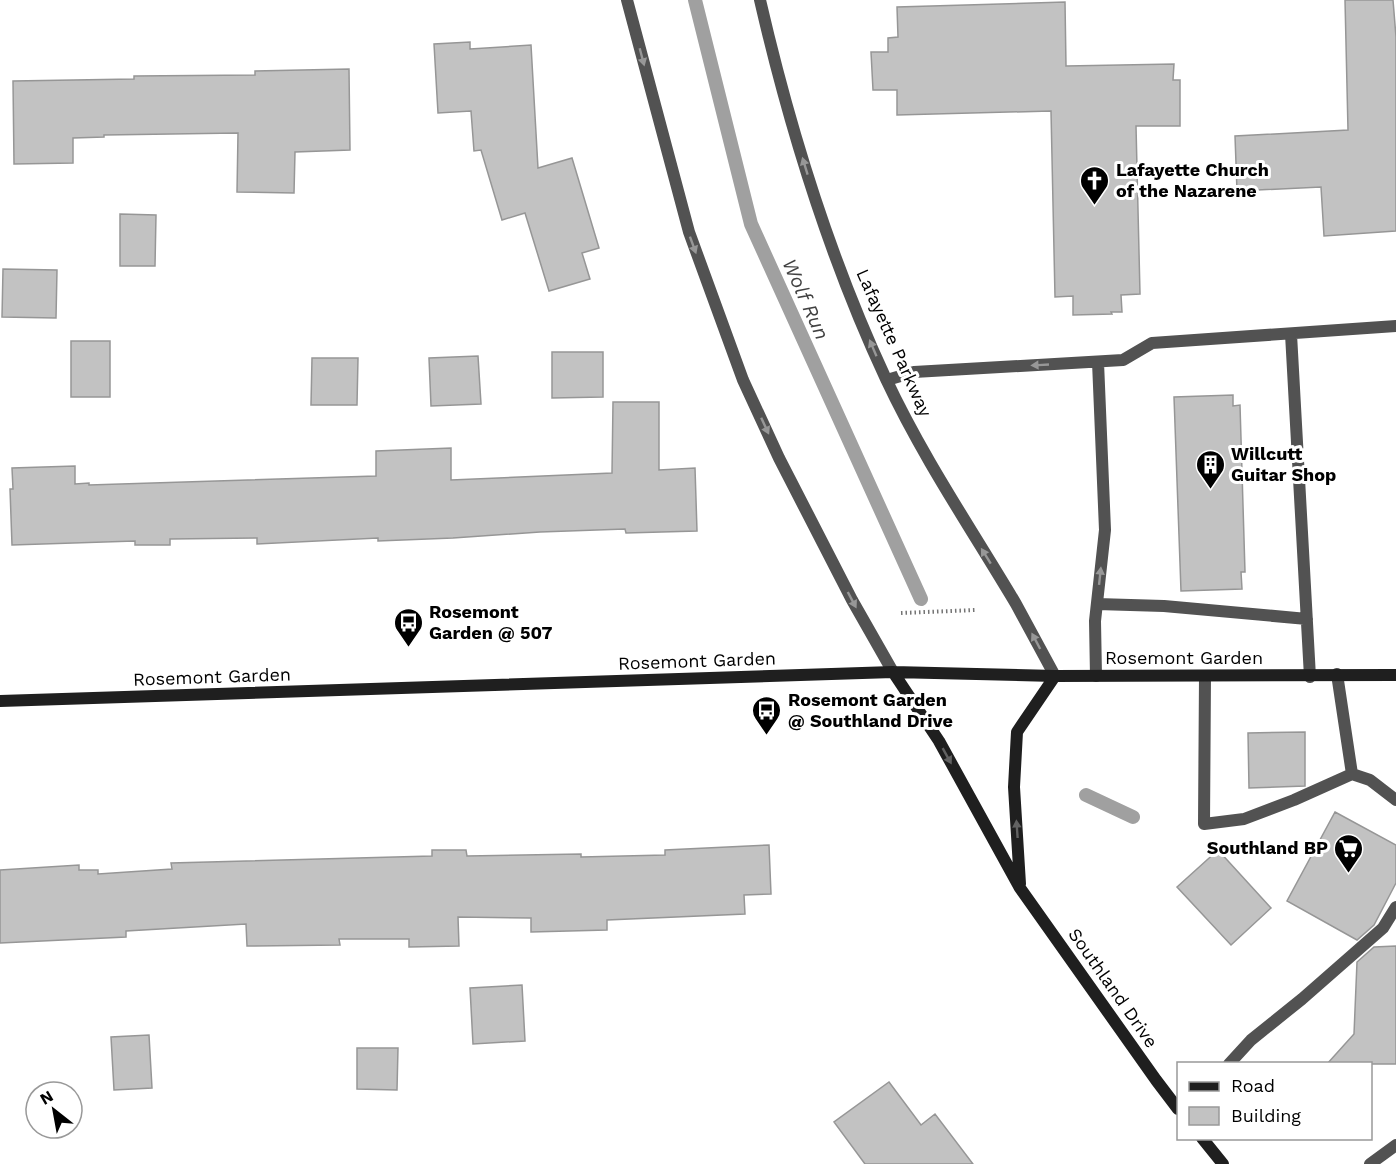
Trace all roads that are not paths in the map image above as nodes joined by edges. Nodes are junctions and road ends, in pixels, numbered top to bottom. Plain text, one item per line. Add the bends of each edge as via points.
1 (627, 0) edge
2 (760, 0) edge
3 (1396, 326) edge
4 (1291, 334) junction
5 (1098, 362) junction
6 (886, 380) junction
7 (1097, 604) junction
8 (1307, 619) junction
9 (893, 672) junction
10 (1337, 674) junction
11 (1396, 675) edge
12 (1055, 676) junction
13 (1096, 676) junction
14 (1205, 676) junction
15 (1310, 677) junction
16 (0, 701) edge
17 (1352, 774) junction
18 (1396, 800) edge
19 (1020, 888) junction
20 (1396, 907) edge
21 (1231, 1062) edge
22 (1177, 1106) edge
23 (1204, 1140) edge
24 (1396, 1145) edge
25 (1223, 1164) edge
26 (1370, 1164) edge

1 -> 9 street via 689,232 743,380 846,590
6 -> 2 street, Lafayette Parkway via 846,286 811,188
3 - 4 street
4 - 5 street via 1152,343 1123,360
4 - 8 street
5 -> 6 street via 914,372
7 -> 5 street via 1105,530
12 -> 6 street, Lafayette Parkway via 1017,606 940,482
7 - 8 street
7 - 13 street
8 - 15 street
9 - 12 main road, Rosemont Garden
9 - 16 main road, Rosemont Garden
9 -> 19 main road, Southland Drive via 939,741
10 - 11 main road, Rosemont Garden
10 - 15 main road, Rosemont Garden
10 - 17 street
12 - 13 main road, Rosemont Garden
19 -> 12 main road via 1014,787 1017,732
13 - 14 main road, Rosemont Garden
14 - 15 main road, Rosemont Garden
14 - 17 street via 1204,824 1244,819
17 - 18 street via 1370,780
19 - 22 main road, Southland Drive
20 - 21 street via 1383,928 1251,1040
23 - 25 main road
24 - 26 street

